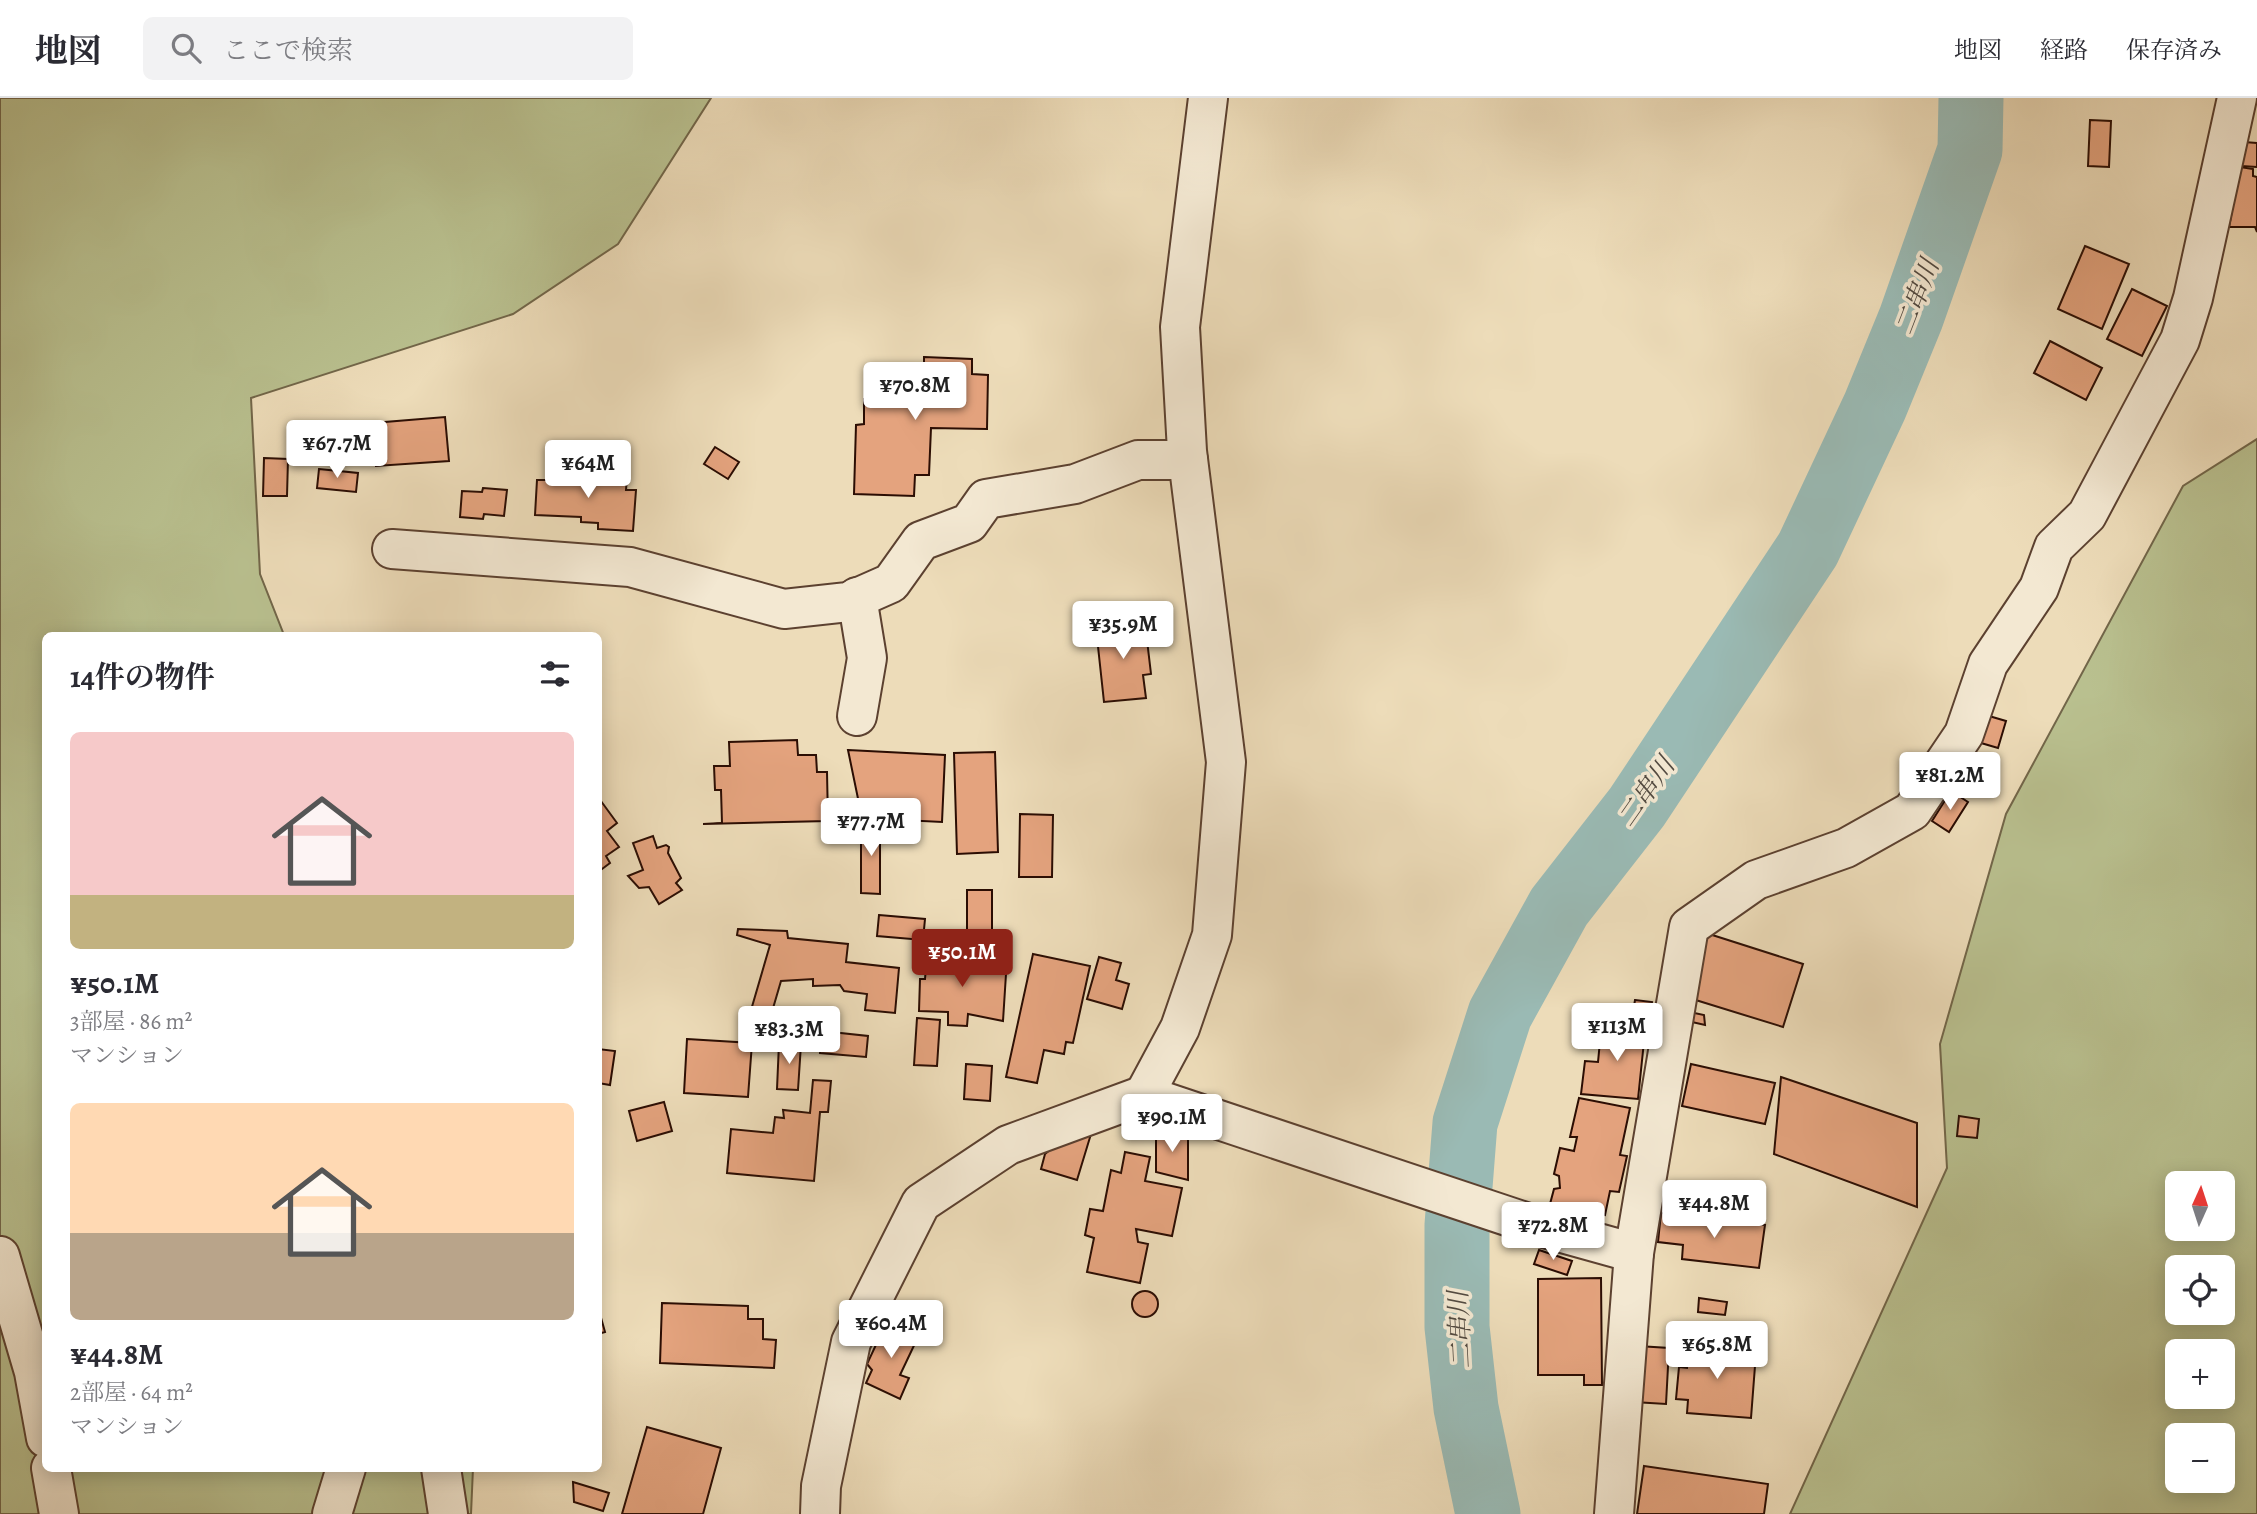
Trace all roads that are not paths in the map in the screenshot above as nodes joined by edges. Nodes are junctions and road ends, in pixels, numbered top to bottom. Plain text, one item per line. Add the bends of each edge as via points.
1 (1208, 98) edge
2 (2237, 98) edge
3 (1188, 460) junction
4 (392, 549) dead end
5 (857, 597) junction
6 (858, 716) dead end
7 (1144, 1095) junction
8 (1634, 1253) junction
9 (0, 1256) edge
10 (42, 1416) edge
11 (52, 1472) edge
12 (345, 1472) edge
13 (442, 1472) edge
14 (59, 1514) edge
15 (332, 1514) edge
16 (448, 1514) edge
17 (820, 1514) edge
18 (1614, 1514) edge

1 - 3 street via 1180,327
2 - 8 street via 2180,341 2087,515 2054,547 2039,588 1988,664 1964,734 1912,811 1846,848 1756,880 1689,927
3 - 5 street via 1138,460 1075,484 986,499 969,523 921,541 891,583
3 - 7 street via 1226,762 1212,935 1180,1028
4 - 5 street via 630,567 784,609
5 - 6 street via 867,658
7 - 8 street via 1537,1226
7 - 17 street via 1008,1145 921,1203 851,1342 821,1486
8 - 18 street
9 - 10 street
11 - 14 street
12 - 15 street
13 - 16 street

